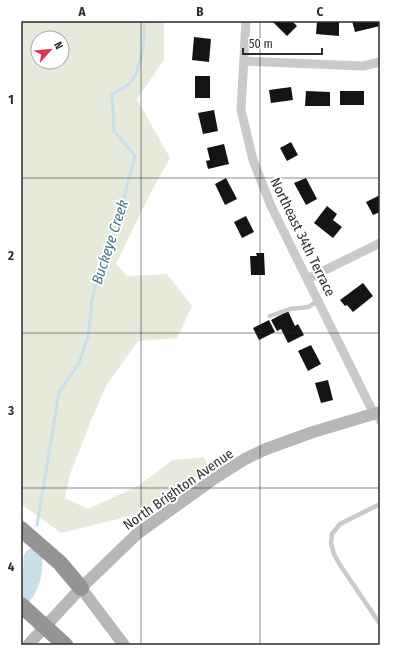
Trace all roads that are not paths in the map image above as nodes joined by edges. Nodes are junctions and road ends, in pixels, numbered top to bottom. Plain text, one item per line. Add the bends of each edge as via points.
1 (246, 21) edge
2 (244, 61) junction
3 (380, 62) edge
4 (380, 243) edge
5 (307, 279) junction
6 (318, 301) junction
7 (270, 316) dead end
8 (378, 417) edge
9 (380, 504) edge
10 (21, 529) edge
11 (81, 588) junction
12 (21, 605) edge
13 (380, 624) edge
14 (28, 645) edge
15 (65, 645) edge
16 (124, 645) edge

1 - 2 street, Northeast 34th Terrace
2 - 3 street via 364,66
2 - 5 street, Northeast 34th Terrace via 241,110 253,160 271,206
4 - 5 street
5 - 6 street, Northeast 34th Terrace
6 - 7 lane via 308,307 290,309
6 - 8 street, Northeast 34th Terrace
8 - 11 main road, North Brighton Avenue via 287,440 245,460 137,534
9 - 13 lane via 340,524 332,534 331,544 340,565
10 - 11 highway via 60,563
11 - 14 main road, North Brighton Avenue
11 - 16 main road
12 - 15 highway, bridge

